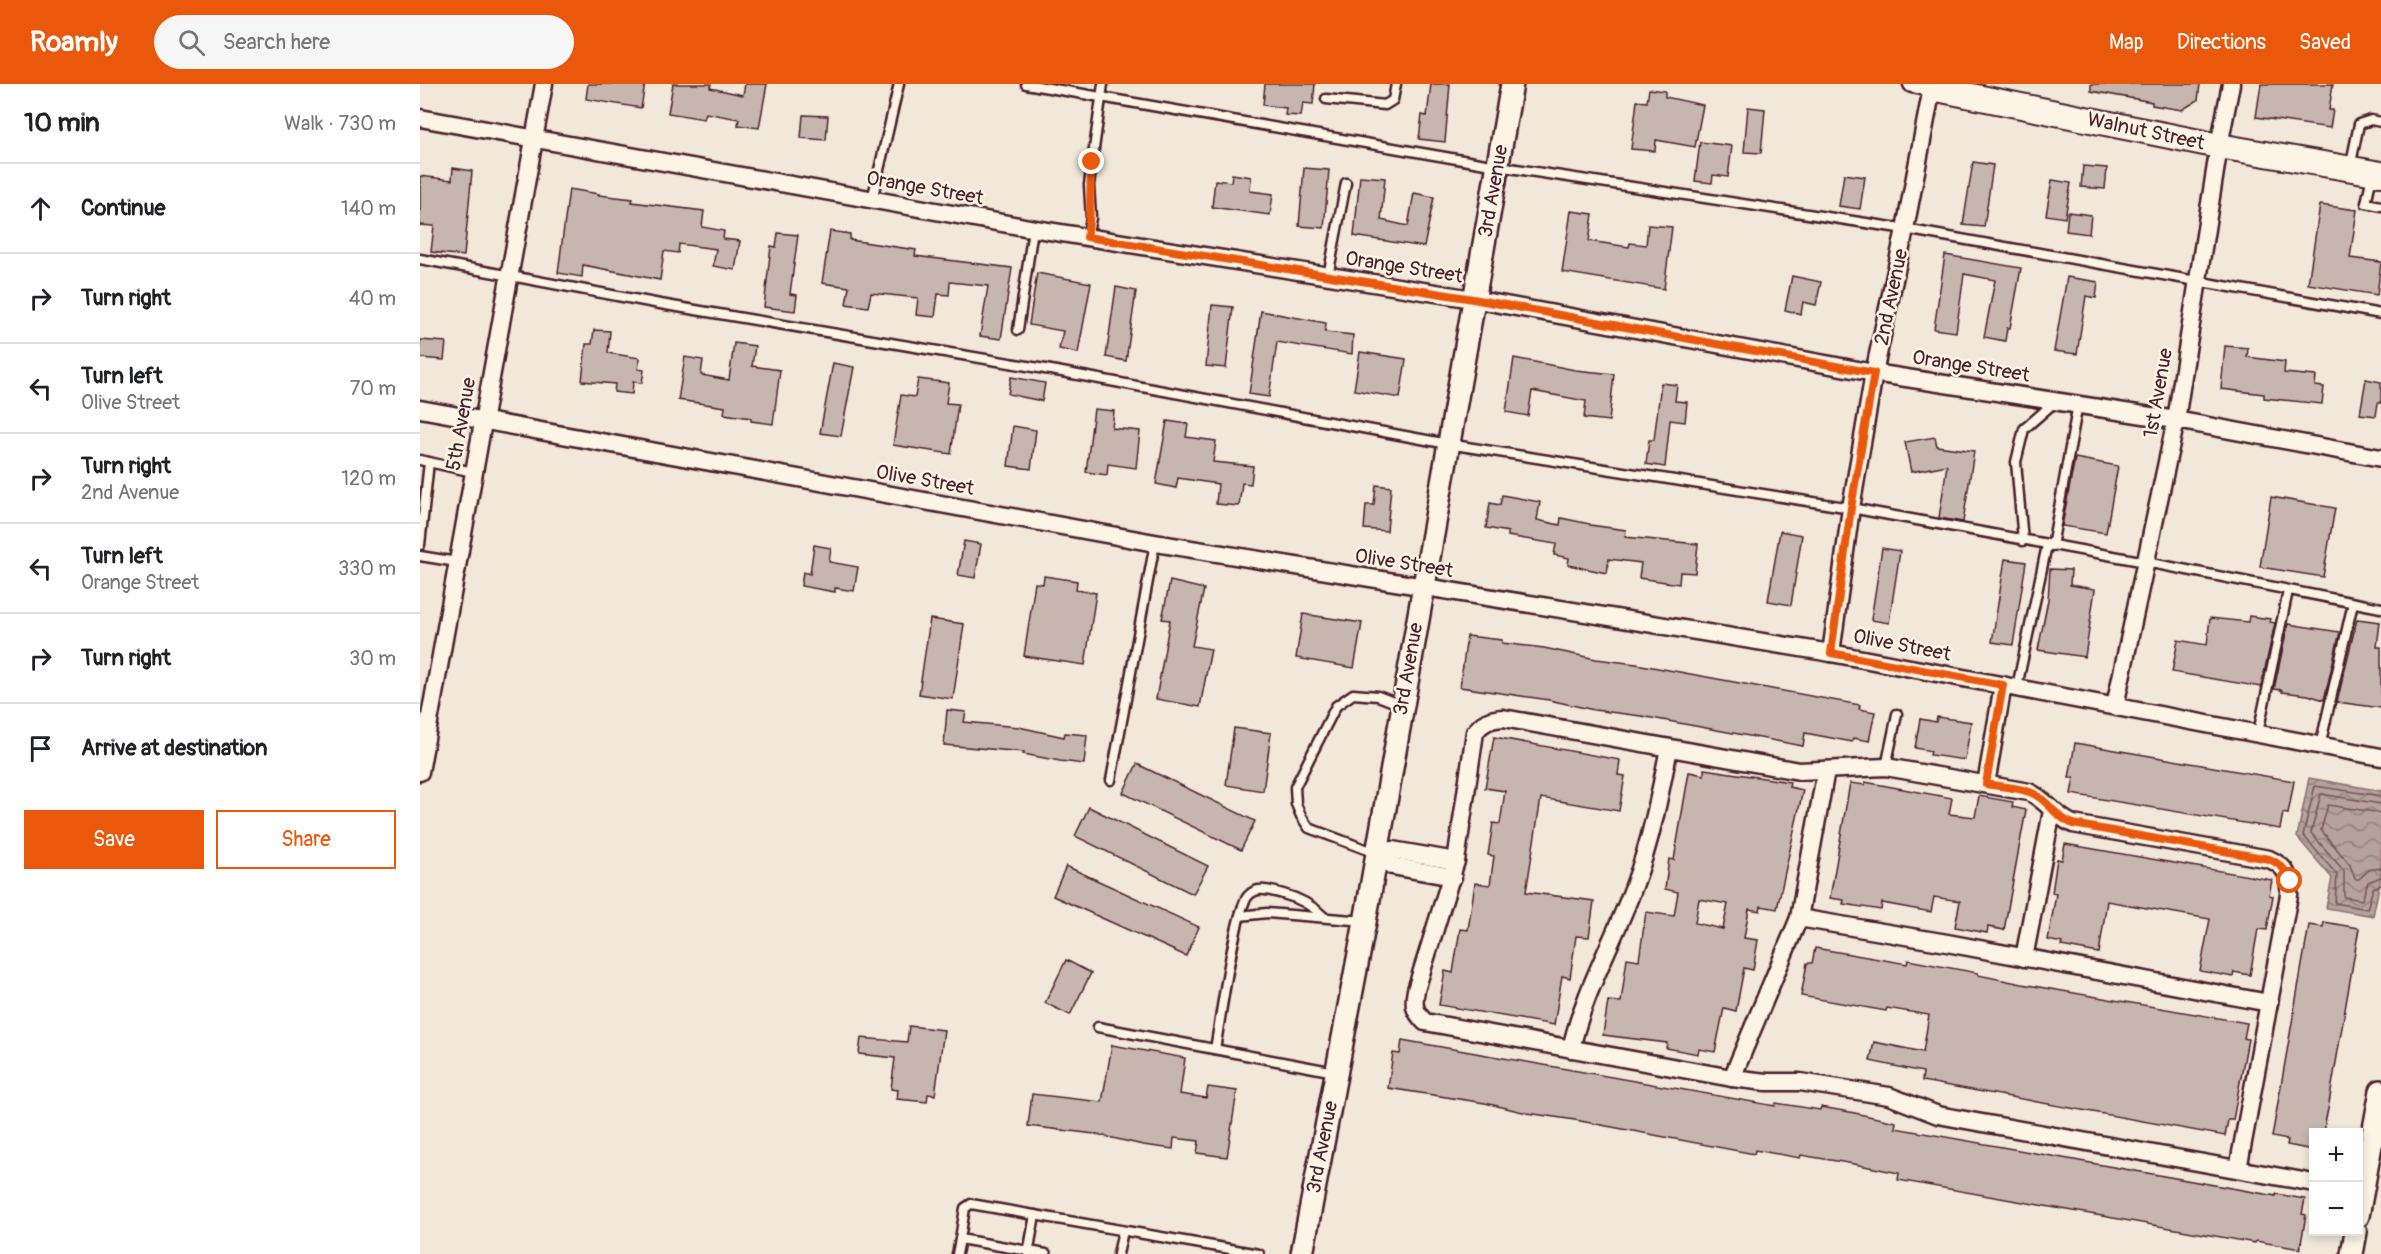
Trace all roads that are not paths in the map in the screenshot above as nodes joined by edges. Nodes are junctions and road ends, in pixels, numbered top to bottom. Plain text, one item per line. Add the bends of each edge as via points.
1 (544, 84) edge
2 (898, 84) edge
3 (1026, 84) edge
4 (1103, 84) edge
5 (1396, 84) edge
6 (1512, 84) edge
7 (2231, 84) edge
8 (1926, 85) edge
9 (1102, 98) junction
10 (1326, 99) dead end
11 (420, 118) edge
12 (2381, 122) edge
13 (536, 139) junction
14 (2219, 146) junction
15 (1497, 166) junction
16 (2368, 171) edge
17 (1346, 183) dead end
18 (872, 200) junction
19 (2381, 206) edge
20 (1033, 229) junction
21 (1905, 229) junction
22 (1087, 237) junction
23 (420, 259) edge
24 (510, 274) junction
25 (1328, 276) junction
26 (2198, 282) junction
27 (1473, 299) junction
28 (2381, 314) edge
29 (1018, 330) dead end
30 (1874, 373) junction
31 (2057, 400) junction
32 (2078, 404) junction
33 (420, 409) edge
34 (482, 420) junction
35 (2176, 420) junction
36 (1448, 444) junction
37 (2381, 458) edge
38 (425, 461) edge
39 (473, 472) junction
40 (1851, 508) junction
41 (2023, 541) junction
42 (1155, 543) junction
43 (420, 545) edge
44 (2049, 546) junction
45 (420, 556) edge
46 (457, 562) junction
47 (2146, 562) junction
48 (1423, 587) junction
49 (2288, 591) junction
50 (2353, 603) junction
51 (2381, 608) edge
52 (1831, 653) junction
53 (2010, 686) junction
54 (1401, 705) junction
55 (2115, 706) junction
56 (1897, 714) dead end
57 (2258, 733) junction
58 (2320, 746) junction
59 (1669, 748) junction
60 (2381, 757) edge
61 (1886, 767) junction
62 (1826, 770) junction
63 (420, 772) edge
64 (1111, 780) dead end
65 (1986, 784) junction
66 (2052, 811) junction
67 (1377, 853) junction
68 (1455, 869) junction
69 (1240, 916) junction
70 (1323, 916) junction
71 (1799, 918) junction
72 (1365, 922) junction
73 (2024, 958) junction
74 (2269, 1003) junction
75 (1098, 1028) dead end
76 (1571, 1049) junction
77 (1215, 1050) junction
78 (1335, 1072) junction
79 (1732, 1078) junction
80 (2381, 1091) edge
81 (2238, 1169) junction
82 (2309, 1182) edge
83 (2363, 1182) edge
84 (1035, 1215) junction
85 (1124, 1230) junction
86 (2355, 1236) edge
87 (960, 1239) junction
88 (1028, 1252) edge
89 (957, 1254) edge
90 (1046, 1254) edge
91 (1118, 1254) edge
92 (1259, 1254) edge
93 (1302, 1254) edge
94 (2352, 1254) edge

1 - 13 street, 5th Avenue
2 - 18 lane
3 - 9 lane
4 - 9 lane
5 - 10 lane via 1393,100 1385,105
6 - 15 street, 3rd Avenue
7 - 14 street, 1st Avenue
8 - 14 main road, Walnut Street
8 - 21 street, 2nd Avenue
9 - 15 lane
9 - 22 lane via 1089,186 1091,218
11 - 13 street, Orange Street
12 - 16 lane via 2359,124
13 - 18 street, Orange Street
13 - 24 street, 5th Avenue
14 - 16 main road, Walnut Street
14 - 26 street, 1st Avenue
15 - 21 lane
15 - 27 street, 3rd Avenue
16 - 19 lane via 2366,203
17 - 25 lane
18 - 20 street, Orange Street
20 - 22 street, Orange Street
20 - 29 lane
21 - 26 lane
21 - 30 street, 2nd Avenue
22 - 25 street, Orange Street
23 - 24 lane
24 - 34 street, 5th Avenue
24 - 36 lane
25 - 27 street, Orange Street
26 - 28 lane
26 - 35 street, 1st Avenue
27 - 30 street, Orange Street
27 - 36 street, 3rd Avenue
30 - 31 street, Orange Street
30 - 40 street, 2nd Avenue
31 - 32 street, Orange Street
31 - 41 lane via 2024,429 2016,462
32 - 35 street, Orange Street
32 - 44 lane
33 - 34 street, Olive Street
34 - 39 street, 5th Avenue
34 - 42 street, Olive Street
35 - 37 street, Orange Street
35 - 47 street, 1st Avenue
36 - 40 lane
36 - 48 street, 3rd Avenue
38 - 39 lane
38 - 43 lane
39 - 46 street, 5th Avenue
40 - 41 lane
40 - 52 street, 2nd Avenue
41 - 44 lane
42 - 48 street, Olive Street
42 - 64 lane
44 - 47 lane
44 - 53 lane
45 - 46 lane
46 - 63 street, 5th Avenue
47 - 49 lane
47 - 55 street, 1st Avenue
48 - 52 street, Olive Street
48 - 54 street, 3rd Avenue
49 - 50 lane
49 - 57 lane
50 - 51 lane
50 - 58 lane
52 - 53 street, Olive Street
53 - 55 street, Olive Street
53 - 65 street
54 - 67 street, 3rd Avenue
54 - 67 lane via 1378,696 1353,694 1336,706 1295,788 1296,804 1309,828
55 - 57 street, Olive Street
56 - 61 lane
57 - 58 street, Olive Street
58 - 60 street, Olive Street
59 - 62 street via 1799,771
59 - 68 street via 1503,718 1481,724 1475,732
59 - 76 street via 1655,819 1634,886 1584,1002
61 - 62 street
61 - 65 street
62 - 71 street
65 - 66 street via 2029,792
66 - 73 street
66 - 74 street via 2073,824 2280,864 2290,881
67 - 68 street via 1392,866
67 - 72 street, 3rd Avenue
68 - 76 street via 1416,990 1416,1014 1425,1022 1440,1026
69 - 70 lane via 1267,912
69 - 70 lane via 1249,894 1268,890 1306,902
69 - 77 lane
70 - 72 lane
71 - 73 street
71 - 79 street
72 - 78 street, 3rd Avenue
73 - 74 street
74 - 81 street
75 - 77 lane
76 - 79 street
77 - 78 lane
78 - 93 street, 3rd Avenue
79 - 81 street via 1800,1082 1879,1095 1938,1114
80 - 83 street
81 - 82 street
84 - 85 lane
84 - 87 lane via 971,1204 965,1208
84 - 88 lane
85 - 91 lane
85 - 92 lane
86 - 94 street
87 - 88 lane
87 - 89 lane
88 - 90 lane

